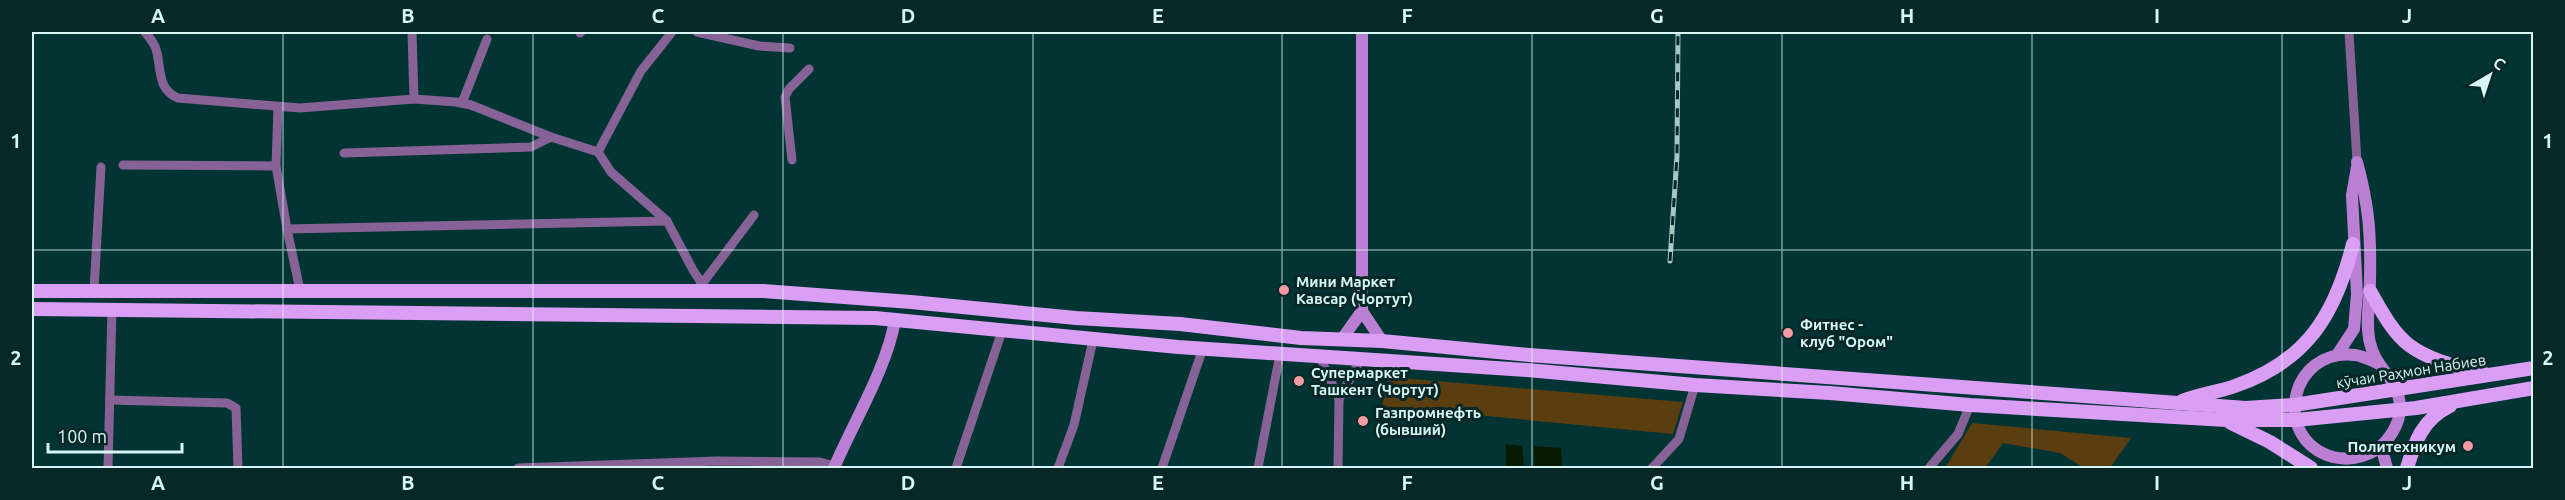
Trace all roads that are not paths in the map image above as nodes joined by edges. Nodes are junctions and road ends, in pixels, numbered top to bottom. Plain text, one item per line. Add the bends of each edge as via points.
1 (145, 32) edge
2 (412, 32) edge
3 (672, 32) edge
4 (697, 32) edge
5 (1362, 32) edge
6 (2349, 32) edge
7 (487, 39) dead end
8 (790, 48) dead end
9 (809, 69) dead end
10 (414, 99) junction
11 (462, 103) junction
12 (278, 107) junction
13 (551, 137) junction
14 (598, 152) junction
15 (344, 153) dead end
16 (792, 160) dead end
17 (2358, 162) junction
18 (123, 165) dead end
19 (276, 166) junction
20 (101, 167) dead end
21 (754, 215) dead end
22 (667, 221) junction
23 (287, 229) junction
24 (2353, 244) junction
25 (700, 287) junction
26 (94, 290) junction
27 (300, 290) junction
28 (32, 291) edge
29 (2370, 291) junction
30 (803, 294) junction
31 (112, 308) junction
32 (32, 309) edge
33 (1362, 311) junction
34 (801, 315) junction
35 (895, 320) junction
36 (1180, 324) junction
37 (1002, 331) junction
38 (1342, 339) junction
39 (1093, 340) junction
40 (1382, 341) junction
41 (1178, 347) junction
42 (1203, 348) junction
43 (1280, 354) junction
44 (1529, 355) junction
45 (2337, 355) junction
46 (1320, 357) junction
47 (1361, 359) junction
48 (2377, 363) junction
49 (2534, 368) edge
50 (1527, 370) junction
51 (2490, 375) junction
52 (1695, 385) junction
53 (2534, 388) edge
54 (2397, 390) junction
55 (1339, 399) junction
56 (110, 400) junction
57 (2464, 400) junction
58 (1970, 405) junction
59 (2294, 405) junction
60 (2169, 407) junction
61 (2400, 409) junction
62 (2226, 420) junction
63 (2295, 420) junction
64 (2381, 446) junction
65 (2322, 454) junction
66 (834, 467) edge
67 (108, 468) edge
68 (237, 468) edge
69 (518, 468) edge
70 (956, 468) edge
71 (1058, 468) edge
72 (1162, 468) edge
73 (1258, 468) edge
74 (1338, 468) edge
75 (1652, 468) edge
76 (1929, 468) edge
77 (2311, 468) edge
78 (2340, 468) edge
79 (2387, 468) edge
80 (2407, 468) edge

1 - 12 street via 156,47 159,74 171,95
2 - 10 street
3 - 14 street via 641,71
4 - 8 street via 759,46
5 - 33 street
6 - 17 street
7 - 11 street
9 - 16 street via 786,92
10 - 11 street
10 - 12 street
11 - 13 street
12 - 19 street
13 - 14 street
13 - 15 street via 531,147
14 - 22 street via 611,172
17 - 24 street via 2352,195
17 - 29 street via 2371,230
18 - 19 street
19 - 23 street
20 - 26 street
21 - 25 street
22 - 23 street
22 - 25 street
23 - 27 street
24 - 45 street via 2357,294 2354,329
24 - 60 main road via 2346,271 2321,326 2297,352 2268,373
25 - 27 main road
25 - 30 main road
26 - 27 main road
26 - 28 main road
29 - 48 street via 2368,334
29 - 51 main road via 2391,326 2409,345
30 - 34 main road
30 - 36 main road
31 - 32 main road
31 - 34 main road
31 - 56 street
33 - 38 street
33 - 40 street
34 - 35 main road
35 - 37 main road
35 - 66 street via 876,374
36 - 38 main road
36 - 41 main road
37 - 39 main road
37 - 70 street
38 - 40 main road
39 - 41 main road
39 - 71 street via 1074,425
40 - 44 main road
41 - 42 main road
42 - 43 main road
42 - 72 street
43 - 46 main road
43 - 73 street
44 - 50 main road
44 - 60 main road
45 - 48 street via 2358,355
45 - 59 street via 2315,364 2307,373 2300,382
46 - 47 main road
46 - 55 street
47 - 50 main road
47 - 55 street
48 - 54 street
49 - 51 main road, кӯчаи Раҳмон Набиев
50 - 52 main road
51 - 54 main road, кӯчаи Раҳмон Набиев
52 - 58 main road
52 - 75 street via 1679,439
53 - 57 main road
54 - 59 main road, кӯчаи Раҳмон Набиев
54 - 61 street
55 - 74 street
56 - 67 street
56 - 68 street via 227,403 236,408
57 - 61 main road
57 - 80 main road via 2437,412 2423,427
58 - 60 main road
58 - 76 street via 1958,434
59 - 60 main road, кӯчаи Раҳмон Набиев
59 - 63 street
60 - 62 main road
61 - 63 main road
61 - 64 street via 2395,428
62 - 63 main road
62 - 77 main road
63 - 65 street via 2305,440
64 - 65 street via 2365,457 2343,460
64 - 79 street
65 - 78 street
66 - 69 street via 820,462 717,461

